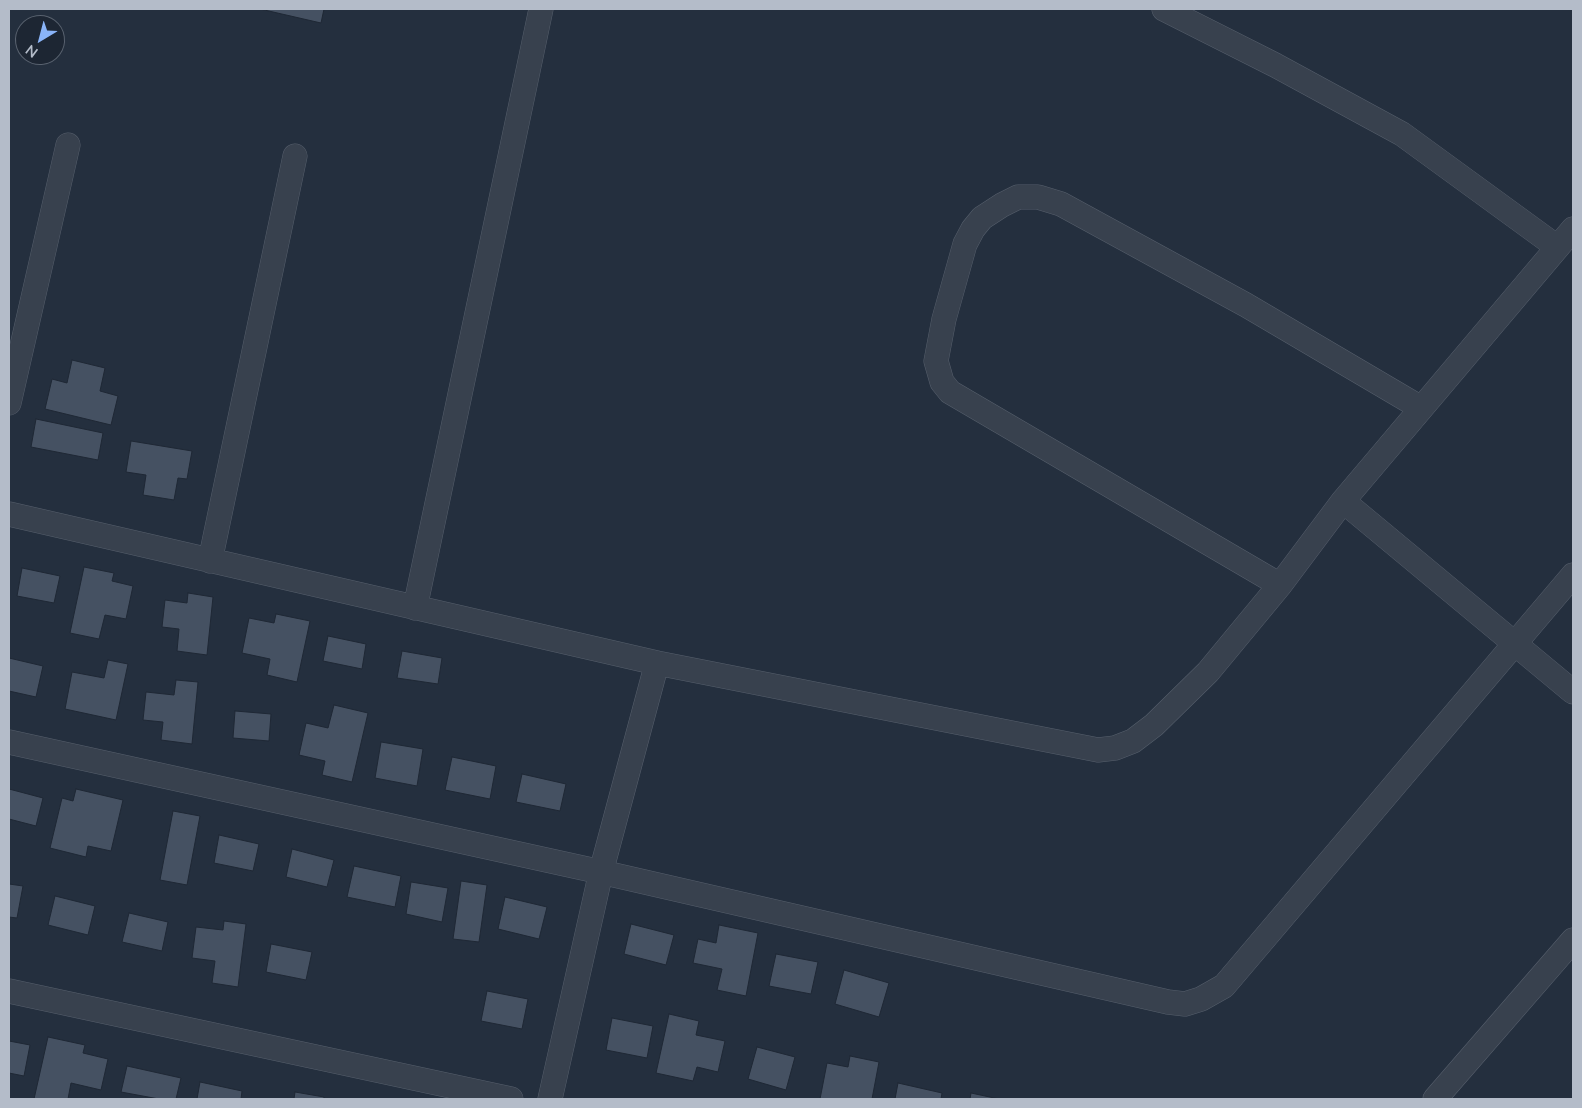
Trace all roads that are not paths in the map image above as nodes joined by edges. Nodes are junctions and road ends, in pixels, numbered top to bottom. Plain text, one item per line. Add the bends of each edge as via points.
1 (542, 9) edge
2 (1164, 9) edge
3 (68, 145) dead end
4 (295, 156) dead end
5 (1573, 230) edge
6 (1557, 247) junction
7 (9, 403) edge
8 (1421, 408) junction
9 (1342, 502) junction
10 (9, 514) edge
11 (210, 561) junction
12 (1573, 575) edge
13 (1280, 585) junction
14 (415, 608) junction
15 (1516, 644) junction
16 (657, 663) junction
17 (1573, 692) edge
18 (9, 742) edge
19 (601, 872) junction
20 (1573, 940) edge
21 (9, 991) edge
22 (511, 1099) edge
23 (550, 1099) edge
24 (1435, 1099) edge

1 - 14 street
2 - 6 street via 1402,134
3 - 7 street
4 - 11 street
5 - 6 street
6 - 8 street
8 - 9 street
8 - 13 street via 1246,305 1061,204 1038,197 1018,197 989,214 974,229 965,244 936,361 942,382 950,392
9 - 13 street
9 - 15 street
10 - 11 street
11 - 14 street
12 - 15 street
13 - 16 street via 1208,672 1175,705 1140,736 1115,748 1098,750
14 - 16 street
15 - 17 street
15 - 19 street via 1224,986 1185,1004
16 - 19 street
18 - 19 street
19 - 23 street
20 - 24 street
21 - 22 street

